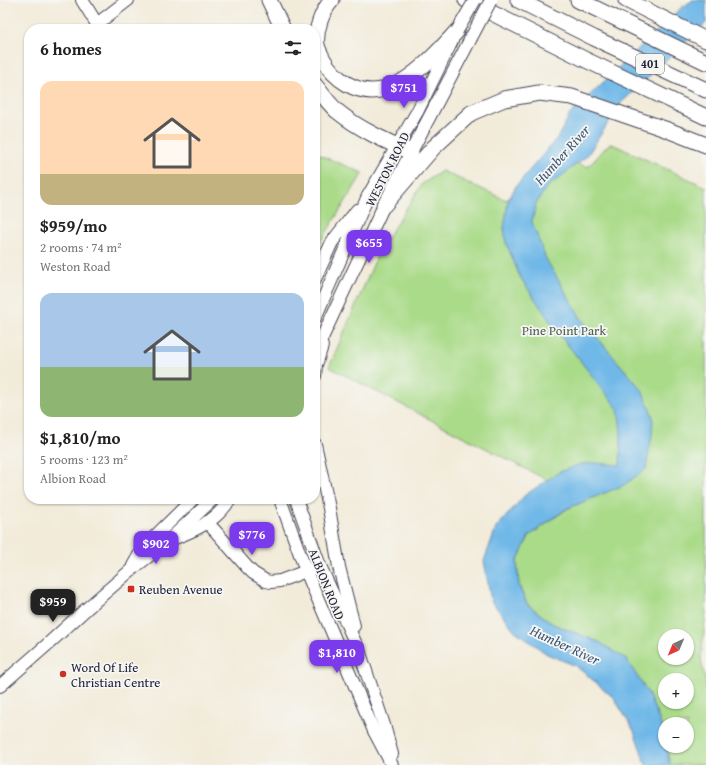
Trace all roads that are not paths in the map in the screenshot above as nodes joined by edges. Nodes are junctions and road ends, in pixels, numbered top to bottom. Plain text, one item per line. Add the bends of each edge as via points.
1 (74, 0) edge
2 (82, 0) edge
3 (128, 0) edge
4 (269, 0) edge
5 (332, 0) edge
6 (456, 0) edge
7 (466, 0) edge
8 (475, 0) edge
9 (518, 0) edge
10 (578, 0) edge
11 (626, 0) edge
12 (492, 7) edge
13 (90, 13) junction
14 (97, 24) edge
15 (102, 24) edge
16 (281, 24) edge
17 (319, 24) edge
18 (457, 31) junction
19 (706, 40) edge
20 (320, 54) edge
21 (706, 62) edge
22 (320, 90) edge
23 (706, 90) edge
24 (700, 114) edge
25 (706, 145) edge
26 (396, 146) junction
27 (411, 152) junction
28 (368, 196) junction
29 (384, 205) junction
30 (320, 268) edge
31 (320, 306) edge
32 (333, 313) junction
33 (320, 342) edge
34 (320, 353) edge
35 (320, 467) edge
36 (188, 504) edge
37 (208, 504) edge
38 (227, 504) edge
39 (282, 504) edge
40 (298, 504) edge
41 (207, 522) junction
42 (168, 541) junction
43 (320, 566) junction
44 (131, 570) junction
45 (306, 571) junction
46 (360, 653) junction
47 (0, 686) edge
48 (393, 765) edge

1 - 13 main road
2 - 13 main road
3 - 15 main road
4 - 16 highway
5 - 17 highway
6 - 12 highway
7 - 12 highway, 401
8 - 18 main road, WESTON ROAD, bridge
9 - 23 highway, 401
10 - 21 highway, 401
11 - 19 highway
12 - 24 highway, 401 via 586,60
12 - 27 main road, WESTON ROAD, bridge via 471,38
13 - 14 main road
18 - 20 highway via 429,61 405,80 381,90 364,91 342,81 327,67
18 - 26 main road, WESTON ROAD via 417,112
22 - 26 highway via 336,110 359,127
25 - 29 highway via 572,97 539,93 504,99 471,113 433,148
26 - 27 highway
26 - 28 main road, WESTON ROAD
27 - 29 main road, WESTON ROAD
28 - 30 main road via 332,242
28 - 31 main road, WESTON ROAD
29 - 32 main road, WESTON ROAD
32 - 33 main road, WESTON ROAD
32 - 34 main road
35 - 46 main road via 339,567
36 - 44 main road via 143,548
37 - 42 main road
38 - 41 main road
39 - 45 main road, ALBION ROAD
40 - 43 main road, ALBION ROAD
41 - 42 main road
41 - 45 main road via 260,578 271,582 280,581
42 - 44 main road
43 - 45 main road
43 - 46 main road, ALBION ROAD
44 - 47 main road
45 - 48 main road, ALBION ROAD via 374,731
46 - 48 main road, ALBION ROAD via 384,725

